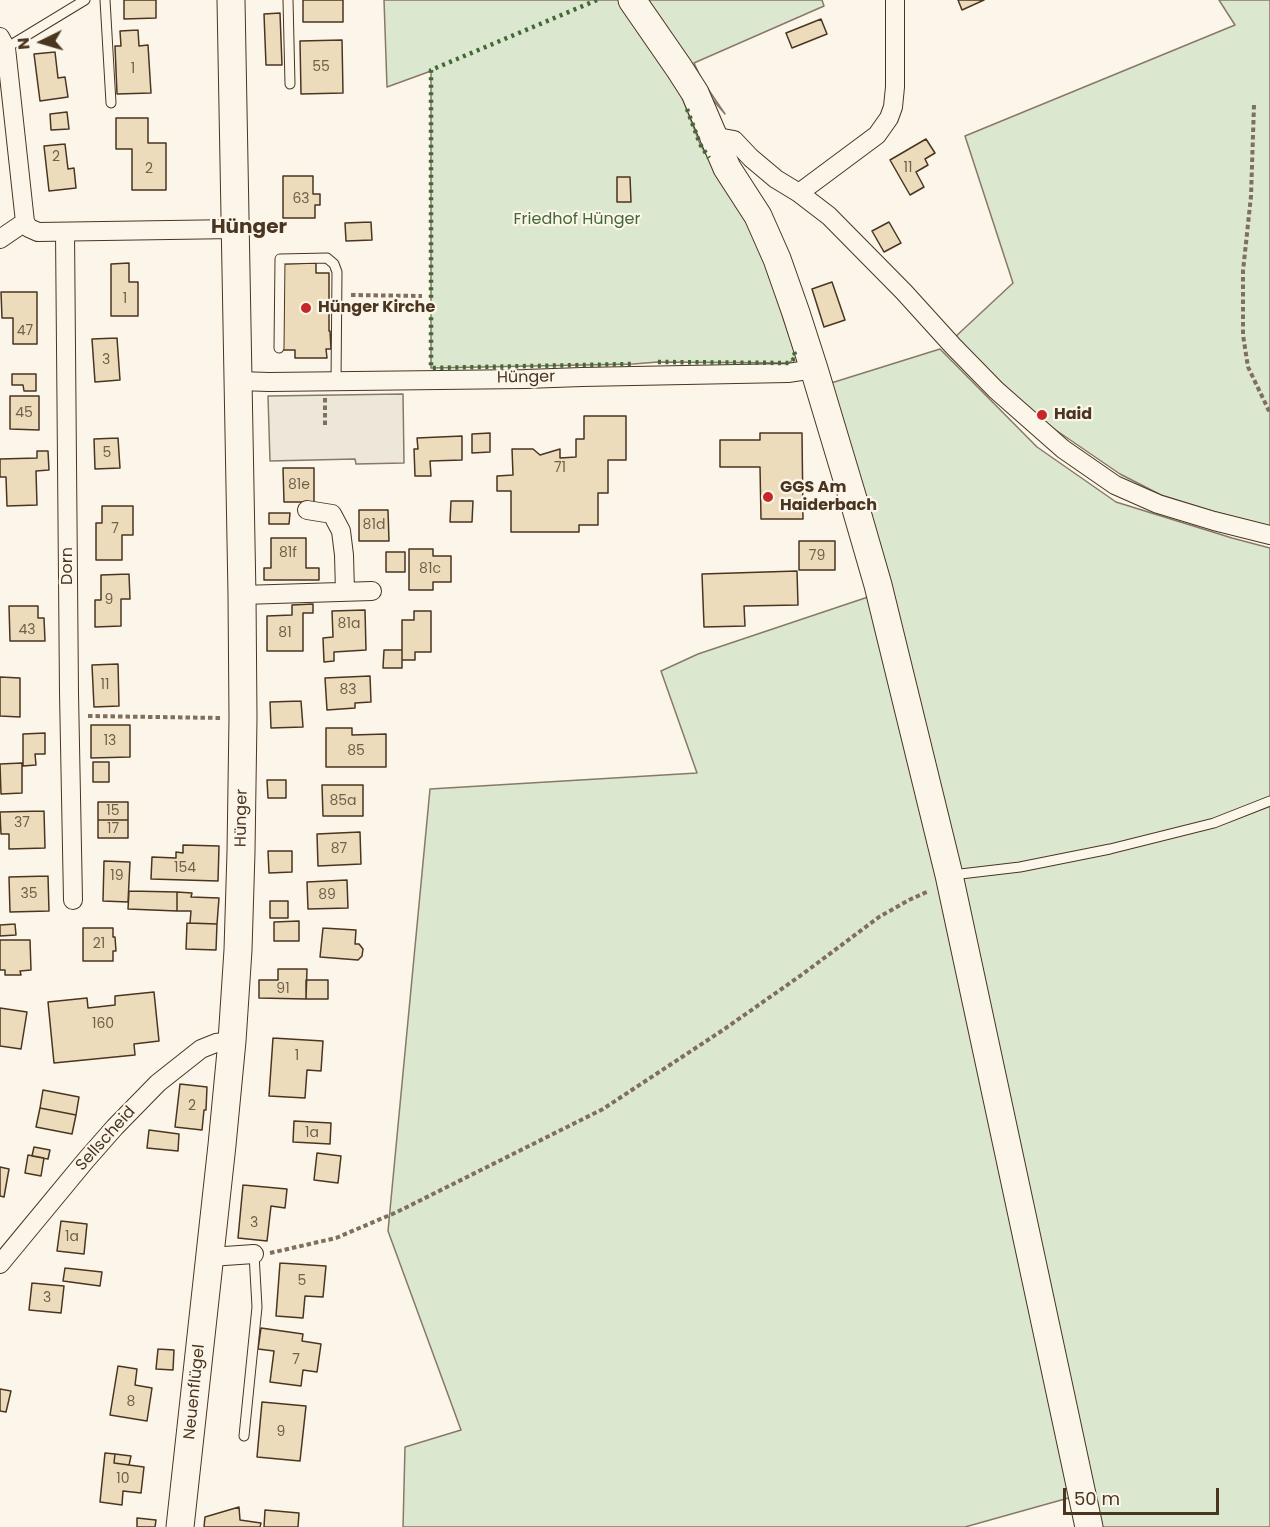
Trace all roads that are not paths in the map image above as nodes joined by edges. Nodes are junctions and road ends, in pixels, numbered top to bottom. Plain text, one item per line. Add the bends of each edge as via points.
1 (85, 0) edge
2 (105, 0) edge
3 (231, 0) edge
4 (288, 0) edge
5 (632, 0) edge
6 (895, 0) edge
7 (3, 42) edge
8 (290, 84) dead end
9 (111, 103) dead end
10 (712, 136) junction
11 (799, 193) junction
12 (25, 222) junction
13 (235, 229) junction
14 (65, 232) junction
15 (0, 239) edge
16 (279, 348) dead end
17 (814, 369) junction
18 (238, 381) junction
19 (330, 382) junction
20 (307, 510) dead end
21 (1270, 536) edge
22 (372, 591) dead end
23 (345, 592) junction
24 (242, 595) junction
25 (1270, 801) edge
26 (949, 875) junction
27 (73, 900) dead end
28 (232, 1041) junction
29 (254, 1254) joint
30 (210, 1257) junction
31 (0, 1264) edge
32 (244, 1436) dead end
33 (180, 1527) edge
34 (1089, 1527) edge

1 - 7 lane
2 - 9 lane
3 - 13 street, Hünger
4 - 8 lane
5 - 10 street via 694,93
6 - 11 street via 895,87 889,118 877,135
7 - 12 street
10 - 11 street via 734,140 768,172
10 - 17 street via 758,216 777,259
11 - 21 street via 829,216 996,390 1063,449 1115,484 1158,504
12 - 14 street via 38,232
12 - 15 street
13 - 14 street
13 - 18 street, Hünger
14 - 27 street, Dorn
16 - 19 lane via 280,259 327,258 337,272
17 - 19 street, Hünger via 788,373
17 - 26 street via 878,585
18 - 19 street, Hünger
18 - 24 street, Hünger
20 - 23 street via 332,514 341,531
22 - 23 street
23 - 24 street
24 - 28 street, Hünger via 238,950
25 - 26 lane via 1214,823 1110,849 1020,867
26 - 34 street
28 - 30 street, Neuenflügel
28 - 31 street, Sellscheid via 201,1049 158,1083 86,1160
29 - 30 street
29 - 32 lane via 257,1306
30 - 33 street, Neuenflügel

